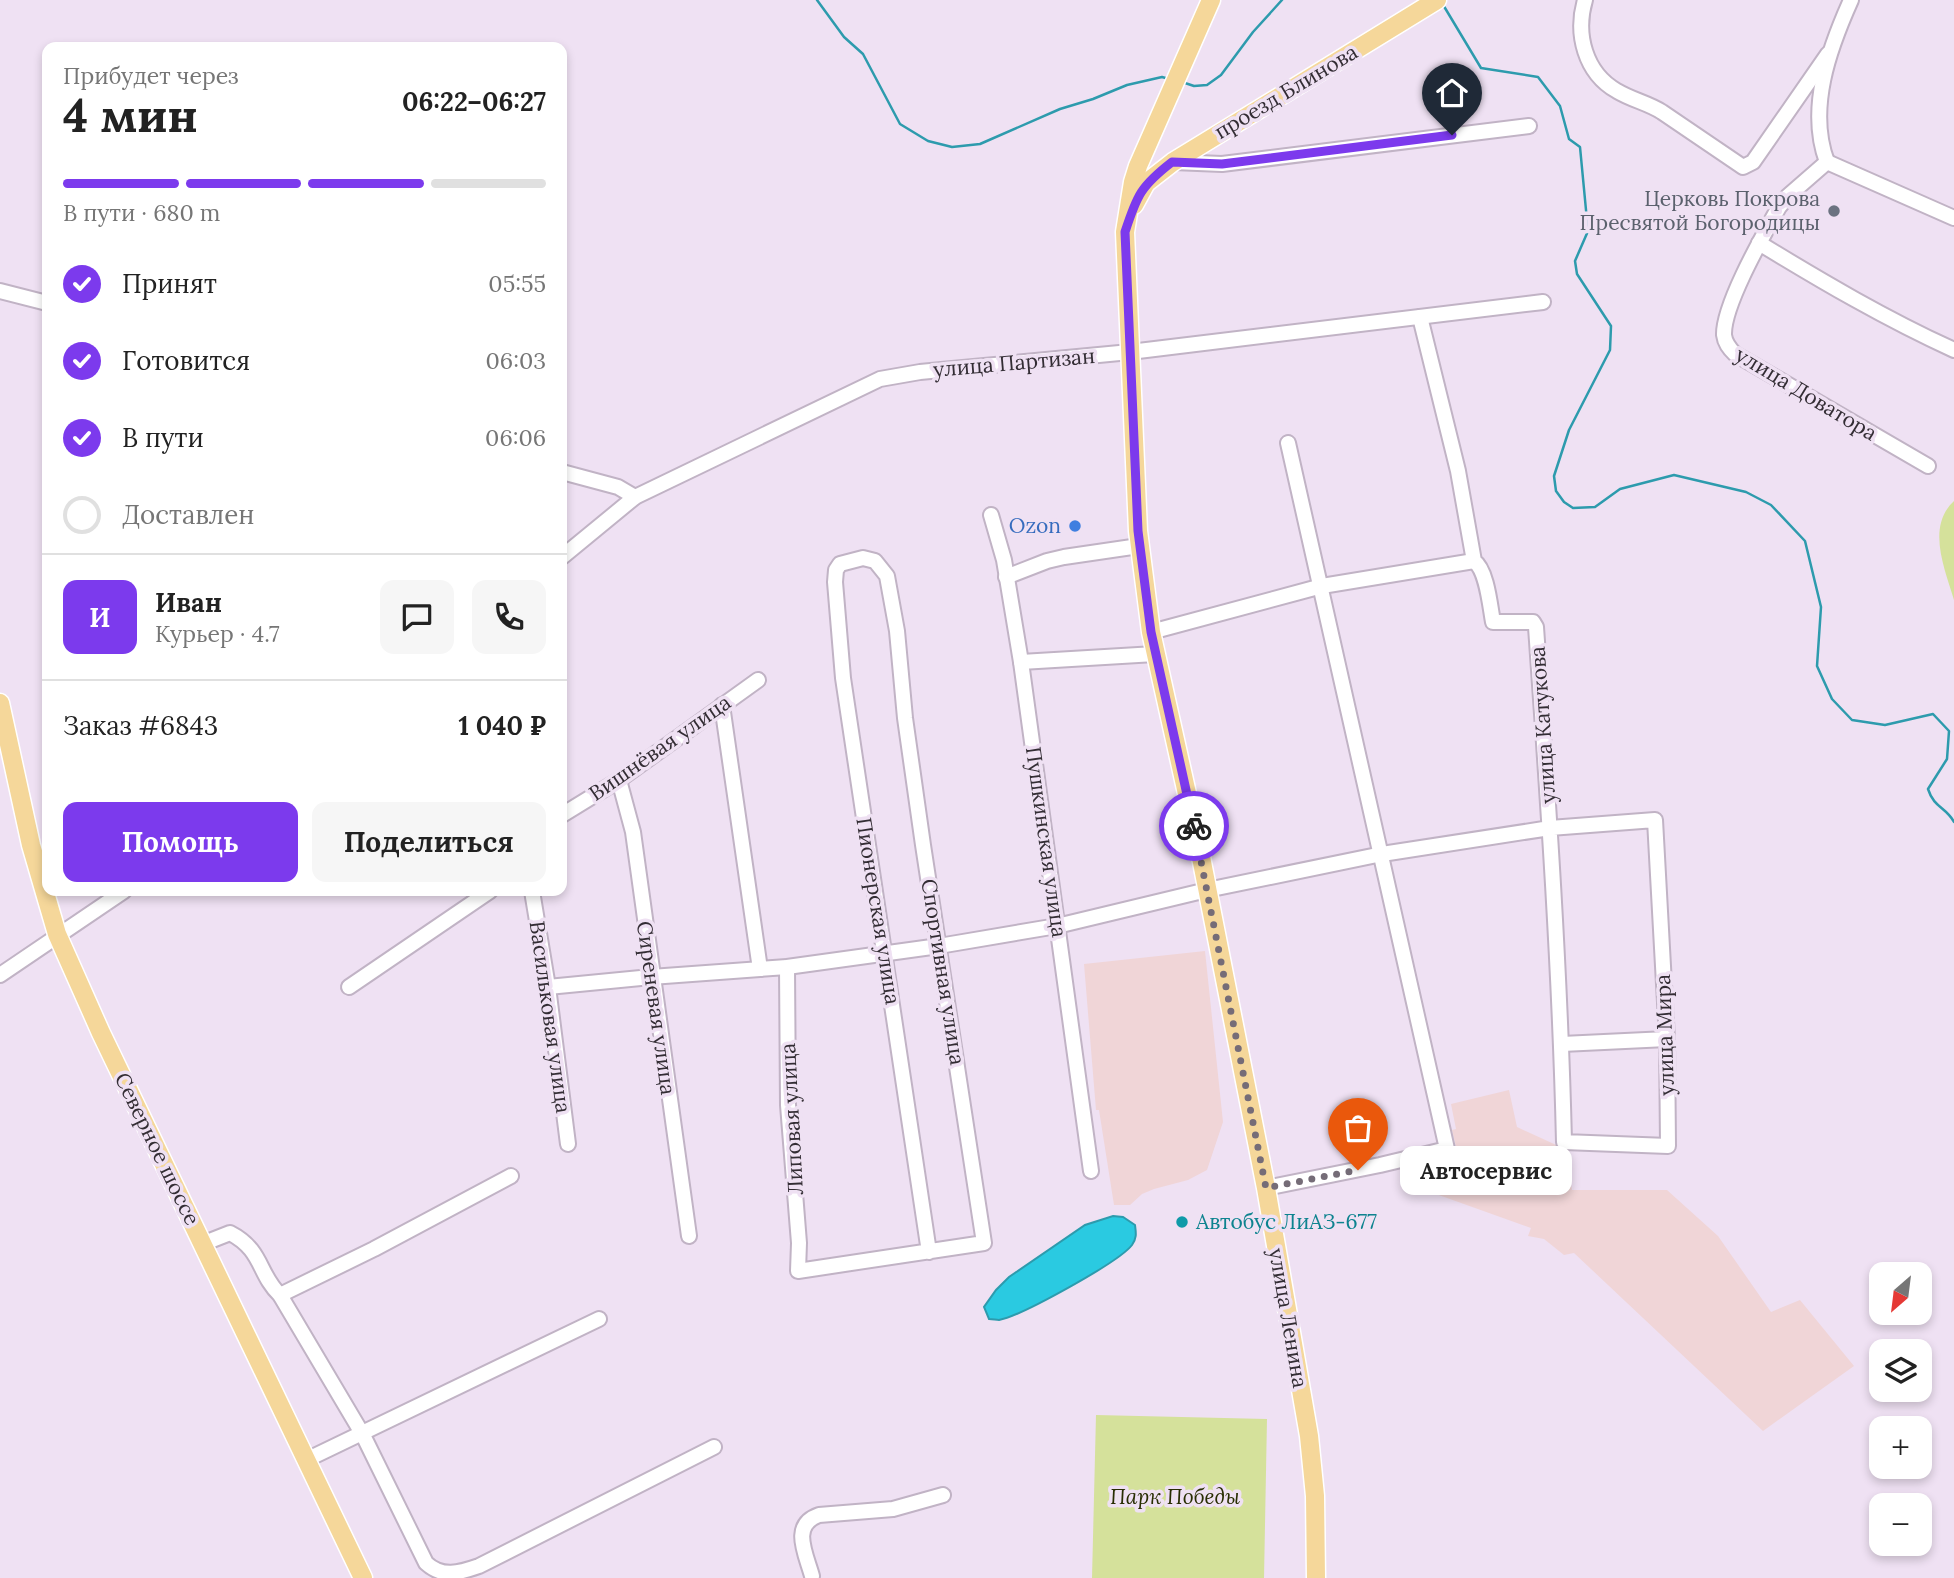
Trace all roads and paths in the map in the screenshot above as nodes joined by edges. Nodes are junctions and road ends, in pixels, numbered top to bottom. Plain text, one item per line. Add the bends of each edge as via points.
1 (1211, 0) edge
2 (1585, 0) edge
3 (1851, 0) edge
4 (1432, 4) edge
5 (1828, 54) junction
6 (1529, 126) dead end
7 (1152, 134) junction
8 (1192, 150) junction
9 (1172, 162) junction
10 (1827, 162) junction
11 (1954, 218) edge
12 (1125, 232) junction
13 (1759, 243) junction
14 (0, 290) edge
15 (42, 302) edge
16 (1543, 302) dead end
17 (1420, 317) junction
18 (1954, 350) edge
19 (1130, 352) junction
20 (1288, 443) dead end
21 (1928, 466) dead end
22 (567, 473) edge
23 (635, 496) junction
24 (991, 514) dead end
25 (1139, 546) junction
26 (567, 553) edge
27 (1474, 561) junction
28 (836, 570) joint
29 (1006, 577) junction
30 (1322, 586) junction
31 (1151, 632) junction
32 (1155, 654) junction
33 (1021, 662) junction
34 (758, 680) dead end
35 (0, 703) edge
36 (722, 705) junction
37 (619, 780) junction
38 (567, 812) edge
39 (1550, 828) junction
40 (1382, 854) junction
41 (42, 881) edge
42 (1207, 890) junction
43 (46, 896) edge
44 (116, 896) edge
45 (483, 896) edge
46 (533, 896) edge
47 (1057, 926) junction
48 (57, 934) junction
49 (939, 946) junction
50 (885, 954) junction
51 (787, 967) junction
52 (760, 969) junction
53 (0, 975) edge
54 (651, 976) junction
55 (349, 987) dead end
56 (548, 988) junction
57 (1667, 1039) junction
58 (1562, 1044) junction
59 (1564, 1142) joint
60 (568, 1144) dead end
61 (1091, 1171) dead end
62 (511, 1176) dead end
63 (1266, 1188) junction
64 (690, 1236) dead end
65 (202, 1244) junction
66 (929, 1252) junction
67 (797, 1271) joint
68 (280, 1295) junction
69 (599, 1319) dead end
70 (363, 1435) junction
71 (714, 1447) dead end
72 (306, 1461) junction
73 (943, 1495) dead end
74 (437, 1575) edge
75 (812, 1577) edge
76 (363, 1578) edge
77 (1316, 1578) edge

1 - 7 main road
2 - 5 street via 1580,16 1582,44 1603,80 1662,112 1743,167 1753,162
3 - 5 street
4 - 8 main road, проезд Блинова
5 - 10 street via 1820,100
6 - 9 street via 1222,164
7 - 8 main road via 1157,146 1170,153
7 - 12 main road via 1133,182
8 - 9 main road, проезд Блинова
9 - 12 main road, проезд Блинова via 1146,183
10 - 11 street
10 - 13 street, улица Доватора via 1787,196
12 - 19 main road, улица Ленина
13 - 18 street via 1838,292
13 - 21 street, улица Доватора via 1726,323 1729,348
14 - 15 street
16 - 17 street, улица Партизан
17 - 19 street, улица Партизан
17 - 27 street, улица Катукова via 1458,471
19 - 23 street, улица Партизан via 880,379
19 - 25 main road, улица Ленина
20 - 30 street
22 - 23 street
23 - 26 street, улица Партизан
24 - 29 street, Пушкинская улица
25 - 29 street via 1064,556
25 - 31 main road, улица Ленина
27 - 30 street
27 - 39 street, улица Катукова via 1480,565 1493,622 1533,622 1536,627
28 - 49 street, Спортивная улица via 840,564 863,558 875,561 887,576
28 - 50 street, Пионерская улица via 843,678
29 - 33 street, Пушкинская улица
30 - 31 street
30 - 40 street
31 - 32 main road, улица Ленина
32 - 33 street
32 - 42 main road, улица Ленина
33 - 47 street, Пушкинская улица
34 - 36 street, Вишнёвая улица
35 - 41 main road, Северное шоссе
36 - 37 street, Вишнёвая улица
36 - 52 street
37 - 38 street, Вишнёвая улица
37 - 54 street, Сиреневая улица via 633,832
39 - 40 street
39 - 57 street, улица Мира via 1655,820
39 - 58 street, улица Катукова
40 - 42 street
40 - 63 street via 1447,1149
42 - 47 street
42 - 63 main road, улица Ленина
43 - 48 main road, Северное шоссе
44 - 48 street
45 - 55 street
46 - 56 street, Васильковая улица
47 - 49 street
47 - 61 street, Пушкинская улица
48 - 53 street
48 - 65 main road, Северное шоссе
49 - 50 street
49 - 66 street, Спортивная улица via 985,1243
50 - 51 street
50 - 66 street, Пионерская улица
51 - 52 street
51 - 67 street, Липовая улица via 788,1105 799,1243
52 - 54 street
54 - 56 street
54 - 64 street, Сиреневая улица
56 - 60 street, Васильковая улица
57 - 58 street
57 - 59 street, улица Мира via 1668,1146
58 - 59 street, улица Катукова
62 - 68 street
63 - 77 main road, улица Ленина via 1309,1436
65 - 68 street via 230,1233 236,1236 253,1249
65 - 72 main road, Северное шоссе
66 - 67 street, Спортивная улица
68 - 70 street
69 - 70 street
70 - 72 street
70 - 74 street via 426,1563
71 - 74 street via 479,1566
72 - 76 main road, Северное шоссе
73 - 75 street via 893,1509 809,1519 802,1536

